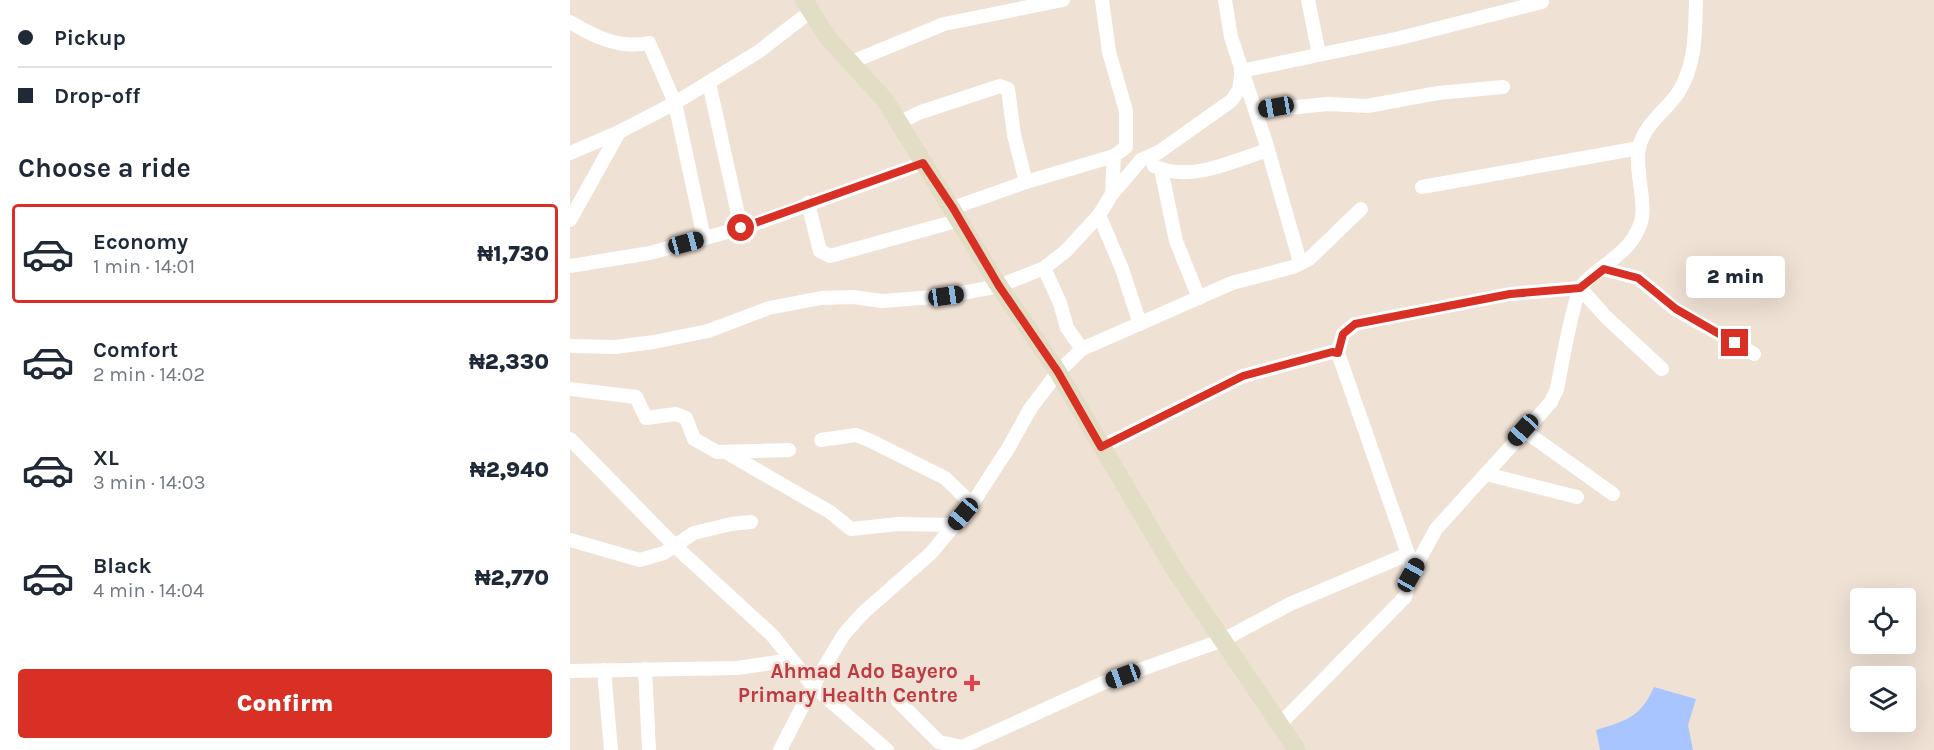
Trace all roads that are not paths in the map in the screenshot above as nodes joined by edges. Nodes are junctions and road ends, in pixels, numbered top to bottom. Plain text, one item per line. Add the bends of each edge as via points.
1 (1063, 0) edge
2 (1102, 0) edge
3 (1225, 0) edge
4 (1308, 0) edge
5 (1696, 0) edge
6 (1040, 2) edge
7 (1542, 2) dead end
8 (808, 6) edge
9 (570, 22) edge
10 (1318, 54) junction
11 (849, 63) junction
12 (1241, 71) junction
13 (709, 83) junction
14 (1503, 87) dead end
15 (675, 103) junction
16 (1256, 111) junction
17 (900, 122) junction
18 (619, 132) junction
19 (1639, 148) junction
20 (1268, 150) junction
21 (570, 153) edge
22 (1114, 156) junction
23 (1142, 160) junction
24 (923, 163) junction
25 (1161, 169) junction
26 (1026, 182) junction
27 (1422, 187) dead end
28 (1112, 194) junction
29 (808, 203) junction
30 (1361, 209) dead end
31 (956, 214) junction
32 (1099, 215) junction
33 (570, 220) edge
34 (741, 228) junction
35 (704, 238) junction
36 (1300, 262) junction
37 (570, 266) edge
38 (1044, 268) junction
39 (1604, 269) junction
40 (999, 286) junction
41 (1580, 288) junction
42 (1199, 298) junction
43 (1140, 324) junction
44 (570, 346) edge
45 (1082, 349) junction
46 (1338, 353) junction
47 (1754, 354) dead end
48 (1662, 369) dead end
49 (1058, 372) junction
50 (570, 389) edge
51 (1523, 430) junction
52 (570, 439) edge
53 (821, 440) dead end
54 (1101, 447) junction
55 (789, 450) dead end
56 (726, 452) junction
57 (1486, 474) junction
58 (1613, 494) dead end
59 (1577, 497) dead end
60 (972, 504) junction
61 (751, 522) dead end
62 (954, 525) junction
63 (570, 540) edge
64 (676, 547) junction
65 (1408, 554) junction
66 (1411, 575) junction
67 (1223, 640) junction
68 (792, 660) junction
69 (645, 669) junction
70 (604, 670) junction
71 (570, 671) edge
72 (813, 686) junction
73 (898, 700) dead end
74 (1280, 724) junction
75 (611, 750) edge
76 (649, 750) edge
77 (780, 750) edge
78 (886, 750) edge
79 (1297, 750) edge

1 - 6 street
2 - 22 street via 1107,44 1126,111 1126,147
3 - 12 street via 1230,37
4 - 10 street
5 - 19 street via 1690,66 1679,91 1647,127
6 - 11 street via 944,24
7 - 10 street
8 - 11 street
8 - 13 street via 759,52
9 - 15 street via 599,39 637,46 649,43
10 - 12 street
11 - 17 street via 885,100
12 - 16 street
12 - 23 street via 1239,90 1231,101
13 - 15 street
13 - 34 street
14 - 16 street via 1438,93 1367,106 1328,104
15 - 18 street
15 - 35 street
16 - 20 street
17 - 24 street
17 - 26 street via 1000,86 1008,89
18 - 21 street
18 - 33 street
19 - 27 street
19 - 39 street via 1641,223 1630,244
20 - 25 street via 1209,170
20 - 36 street
22 - 26 street
22 - 28 street
23 - 25 street
23 - 28 street
24 - 29 street
24 - 31 street
25 - 42 street via 1176,241
26 - 31 street
28 - 32 street
29 - 31 street via 820,251 830,256
29 - 34 street
30 - 36 street via 1309,259
31 - 40 street
32 - 38 street via 1066,251
32 - 43 street
34 - 35 street
35 - 37 street via 650,253
36 - 42 street via 1232,282
38 - 40 street
38 - 45 street via 1067,328
39 - 41 street
39 - 47 street via 1638,278 1676,309
40 - 44 street via 946,296 882,301 821,298 769,308 708,331 654,342 615,347
40 - 49 street
41 - 46 street via 1510,294 1355,324 1343,334
41 - 48 street
41 - 51 street via 1557,389 1551,402
42 - 43 street
43 - 45 street
45 - 49 street
46 - 54 street via 1243,376
46 - 65 street
49 - 54 street
49 - 60 street via 1030,409
50 - 56 street via 636,397 646,418 676,414 686,418 694,439 717,452
51 - 57 street
51 - 58 street
52 - 64 street
53 - 60 street via 856,435 869,440 945,478
54 - 67 street via 1173,567
55 - 56 street
56 - 62 street via 830,512 851,529 898,524
57 - 59 street
57 - 66 street via 1436,529
60 - 62 street
61 - 64 street via 694,533
62 - 72 street via 844,634
63 - 64 street via 640,560
64 - 68 street via 772,635
65 - 66 street
65 - 67 street via 1290,604
66 - 74 street via 1405,597
67 - 73 street via 1103,683 962,747 939,742
67 - 74 street
68 - 69 street via 737,668
68 - 72 street
69 - 70 street
69 - 76 street
70 - 71 street
70 - 75 street
72 - 77 street
72 - 78 street
74 - 79 street

